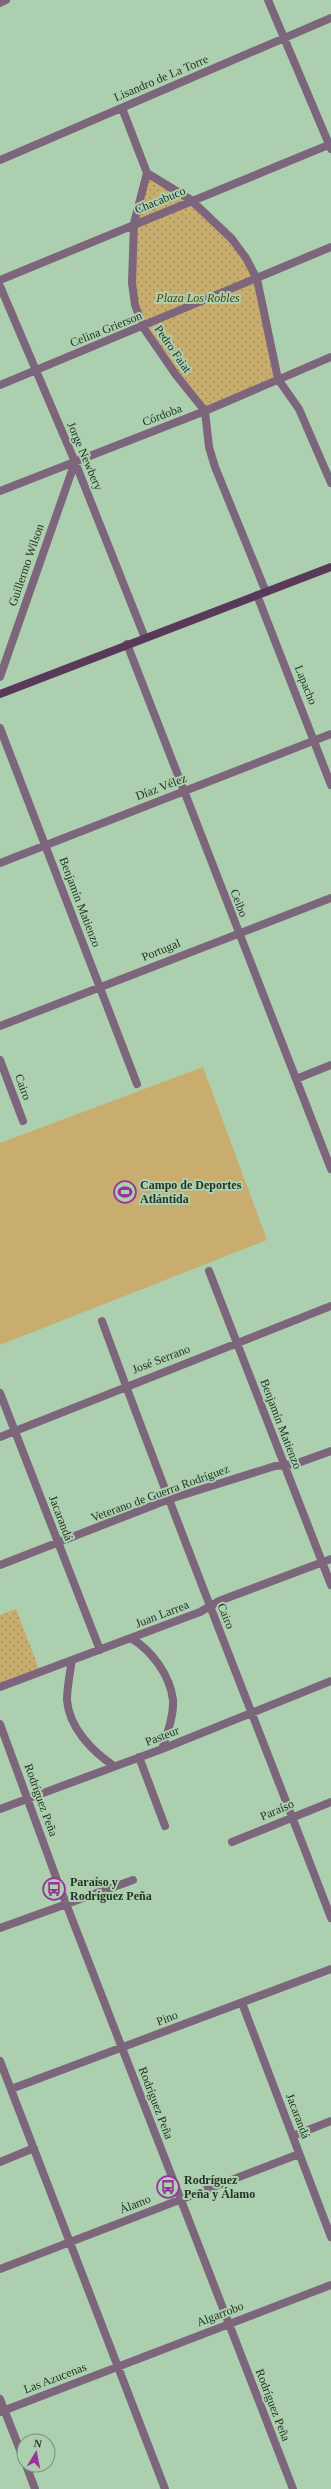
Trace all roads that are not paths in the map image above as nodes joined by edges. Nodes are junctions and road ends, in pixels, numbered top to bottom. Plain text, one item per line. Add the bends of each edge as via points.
1 (6, 0) edge
2 (268, 0) edge
3 (0, 2) edge
4 (331, 18) edge
5 (285, 38) junction
6 (122, 108) junction
7 (330, 146) edge
8 (0, 160) edge
9 (147, 173) junction
10 (191, 200) junction
11 (134, 224) junction
12 (331, 247) edge
13 (257, 279) junction
14 (0, 280) edge
15 (0, 286) edge
16 (144, 327) junction
17 (331, 357) edge
18 (35, 370) junction
19 (278, 379) junction
20 (0, 385) edge
21 (205, 411) junction
22 (75, 462) junction
23 (331, 483) edge
24 (0, 491) edge
25 (331, 567) edge
26 (266, 592) junction
27 (257, 595) junction
28 (144, 638) junction
29 (127, 644) junction
30 (0, 677) edge
31 (0, 694) edge
32 (0, 728) edge
33 (331, 734) edge
34 (315, 741) junction
35 (331, 785) edge
36 (183, 791) junction
37 (45, 845) junction
38 (0, 863) edge
39 (331, 898) edge
40 (238, 933) junction
41 (100, 987) junction
42 (0, 1026) edge
43 (0, 1060) edge
44 (331, 1065) edge
45 (296, 1079) junction
46 (137, 1084) dead end
47 (23, 1121) dead end
48 (331, 1169) edge
49 (209, 1271) dead end
50 (331, 1306) edge
51 (102, 1321) dead end
52 (236, 1344) junction
53 (126, 1386) junction
54 (0, 1393) edge
55 (14, 1431) junction
56 (0, 1437) edge
57 (331, 1451) edge
58 (284, 1465) junction
59 (167, 1500) junction
60 (58, 1543) junction
61 (331, 1559) edge
62 (322, 1563) junction
63 (0, 1565) edge
64 (331, 1585) edge
65 (210, 1606) junction
66 (130, 1638) junction
67 (100, 1650) junction
68 (72, 1660) junction
69 (331, 1681) edge
70 (0, 1687) edge
71 (253, 1713) junction
72 (0, 1724) edge
73 (162, 1749) junction
74 (139, 1757) junction
75 (114, 1766) junction
76 (28, 1800) junction
77 (331, 1802) edge
78 (0, 1809) edge
79 (292, 1816) junction
80 (165, 1826) dead end
81 (232, 1842) dead end
82 (133, 1880) dead end
83 (66, 1905) junction
84 (331, 1918) edge
85 (0, 1928) edge
86 (331, 1969) edge
87 (242, 2003) junction
88 (122, 2048) junction
89 (0, 2061) edge
90 (11, 2089) junction
91 (331, 2121) edge
92 (293, 2136) junction
93 (34, 2148) junction
94 (299, 2154) junction
95 (0, 2162) edge
96 (181, 2199) junction
97 (331, 2237) edge
98 (70, 2242) junction
99 (0, 2269) edge
100 (331, 2285) edge
101 (228, 2324) junction
102 (118, 2366) junction
103 (0, 2399) edge
104 (2, 2411) edge
105 (16, 2442) edge
106 (29, 2473) edge
107 (35, 2489) edge
108 (164, 2489) edge
109 (292, 2489) edge

1 - 3 street
2 - 5 street
4 - 5 street, Lisandro de La Torre
5 - 6 street, Lisandro de La Torre
5 - 7 street
6 - 8 street, Lisandro de La Torre
6 - 9 street
7 - 10 street, Chacabuco
9 - 10 street
9 - 11 street, Pedro Faiat
10 - 11 street, Chacabuco
10 - 13 street via 232,239
11 - 14 street, Chacabuco
11 - 16 street, Pedro Faiat via 132,283 135,305
12 - 13 street, Celina Grierson
13 - 16 street, Celina Grierson
13 - 19 street
15 - 18 street, Jorge Newbery
16 - 18 street, Celina Grierson
16 - 21 street, Pedro Faiat via 176,375
17 - 19 street, Córdoba
18 - 20 street, Celina Grierson
18 - 22 street, Jorge Newbery
19 - 21 street, Córdoba
19 - 23 street via 299,408
21 - 22 street, Córdoba
21 - 26 street via 209,447 215,467
22 - 24 street, Córdoba
22 - 28 street, Jorge Newbery
22 - 30 street, Guillermo Wilson
25 - 26 main road
26 - 27 main road
27 - 28 main road
27 - 34 street, Lapacho
28 - 29 main road
29 - 31 main road
29 - 36 street, Ceibo
32 - 37 street, Benjamín Matienzo
33 - 34 street, Díaz Vélez
34 - 35 street, Lapacho
34 - 36 street, Díaz Vélez
36 - 37 street, Díaz Vélez
36 - 40 street, Ceibo
37 - 38 street, Díaz Vélez
37 - 41 street, Benjamín Matienzo
39 - 40 street, Portugal
40 - 41 street, Portugal
40 - 45 street, Ceibo
41 - 42 street, Portugal
41 - 46 street, Benjamín Matienzo
43 - 47 street, Cairo
44 - 45 street
45 - 48 street, Ceibo
49 - 52 street, Benjamín Matienzo
50 - 52 street, José Serrano
51 - 53 street, Cairo
52 - 53 street, José Serrano
52 - 58 street, Benjamín Matienzo
53 - 55 street, José Serrano
53 - 59 street, Cairo
54 - 55 street, Jacarandá
55 - 56 street, José Serrano
55 - 60 street, Jacarandá
57 - 58 street, Veterano de Guerra Rodríguez
58 - 59 street, Veterano de Guerra Rodríguez
58 - 62 street, Benjamín Matienzo
59 - 60 street, Veterano de Guerra Rodríguez
59 - 65 street, Cairo
60 - 63 street, Veterano de Guerra Rodríguez
60 - 67 street, Jacarandá
61 - 62 street, Juan Larrea
62 - 64 street, Benjamín Matienzo
62 - 65 street, Juan Larrea
65 - 66 street, Juan Larrea
65 - 71 street, Cairo
66 - 67 street, Juan Larrea
66 - 73 street via 145,1647 153,1657 173,1700
67 - 68 street, Juan Larrea
68 - 70 street, Juan Larrea
68 - 75 street via 68,1702 72,1718 88,1745
69 - 71 street, Pasteur
71 - 73 street, Pasteur
71 - 79 street, Cairo
72 - 76 street, Rodríguez Peña
73 - 74 street, Pasteur
74 - 75 street, Pasteur
74 - 80 street
75 - 76 street, Pasteur
76 - 78 street, Pasteur
76 - 83 street, Rodríguez Peña
77 - 79 street, Paraíso
79 - 81 street, Paraíso
79 - 84 street, Cairo
82 - 83 street
83 - 85 street
83 - 88 street, Rodríguez Peña
86 - 87 street, Pino
87 - 88 street, Pino
87 - 92 street, Jacarandá
88 - 90 street, Pino
88 - 96 street, Rodríguez Peña
89 - 90 street
90 - 93 street
91 - 92 street
92 - 94 street, Jacarandá
93 - 95 street
93 - 98 street
94 - 96 street, Álamo
94 - 97 street, Jacarandá
96 - 98 street, Álamo
96 - 101 street, Rodríguez Peña
98 - 99 street, Álamo
98 - 102 street
100 - 101 street, Algarrobo
101 - 102 street, Algarrobo
101 - 109 street, Rodríguez Peña
102 - 104 street, Las Azucenas
102 - 108 street
103 - 104 street
104 - 105 street
106 - 107 street

